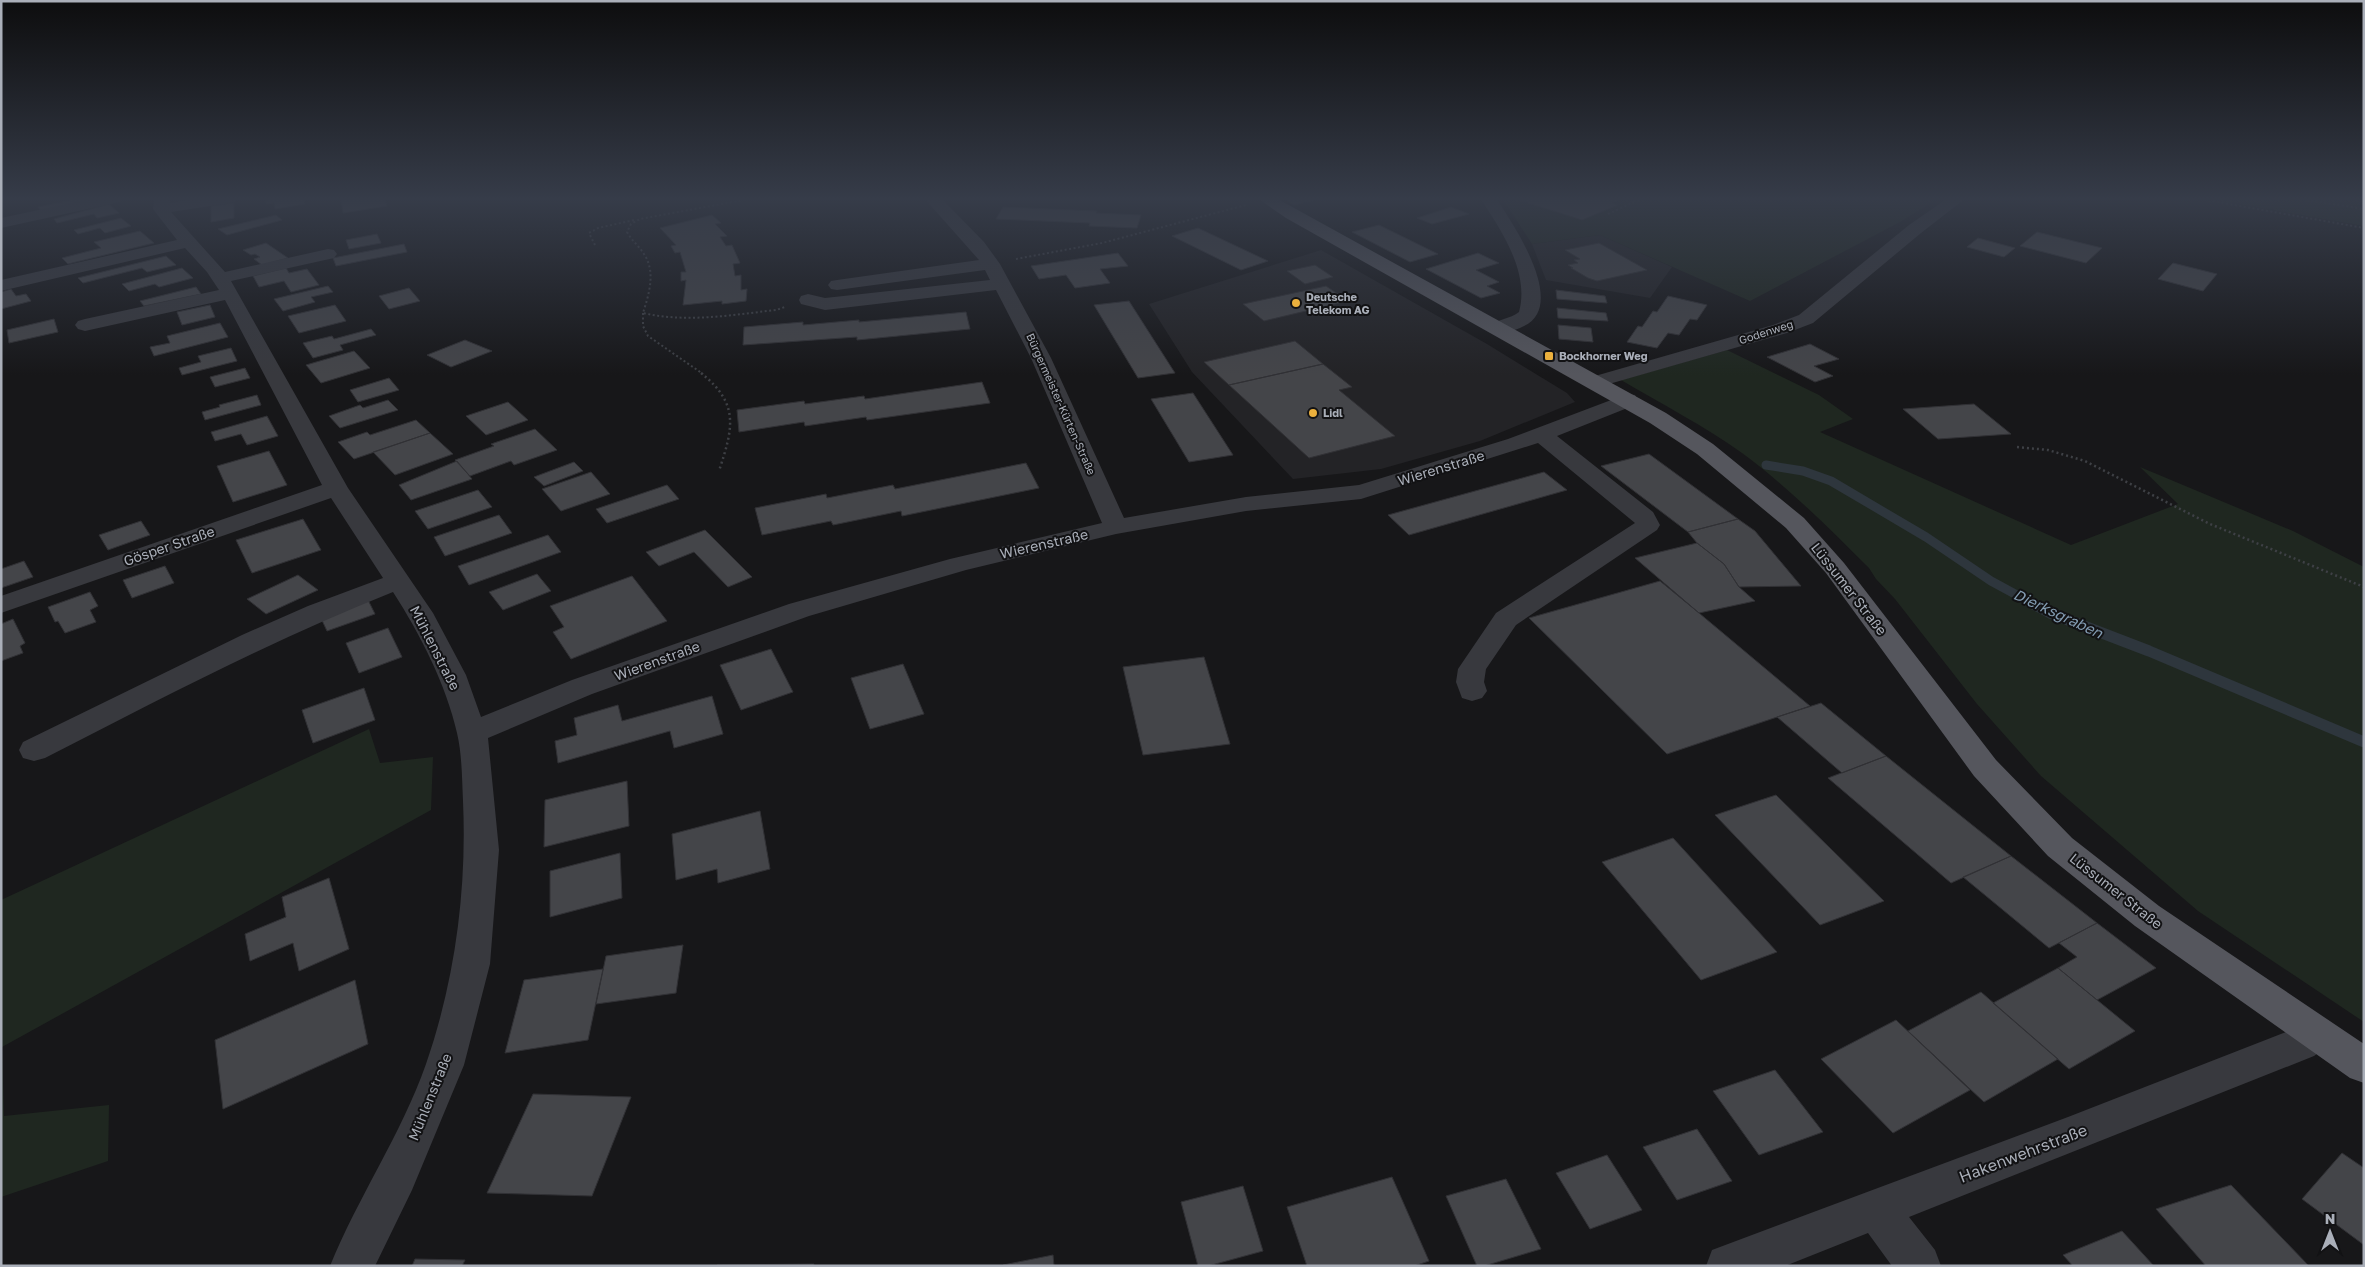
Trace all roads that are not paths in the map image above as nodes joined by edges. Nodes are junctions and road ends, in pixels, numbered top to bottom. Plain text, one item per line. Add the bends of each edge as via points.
1 (125, 257) edge
2 (202, 257) edge
3 (318, 257) edge
4 (986, 257) edge
5 (1369, 257) edge
6 (1523, 257) edge
7 (1881, 257) edge
8 (991, 264) junction
9 (1001, 284) junction
10 (225, 285) junction
11 (1, 286) edge
12 (85, 326) dead end
13 (1499, 328) junction
14 (1596, 382) junction
15 (1626, 400) junction
16 (1541, 434) junction
17 (336, 488) junction
18 (1116, 527) junction
19 (399, 581) junction
20 (1, 604) edge
21 (1472, 692) dead end
22 (472, 733) junction
23 (34, 750) dead end
24 (2316, 1034) junction
25 (2364, 1066) edge
26 (1877, 1210) junction
27 (1753, 1262) edge
28 (352, 1266) edge
29 (1919, 1266) edge

1 - 11 street
2 - 10 street, Mühlenstraße
3 - 10 street
4 - 8 street, Bürgermeister-Kürten-Straße
5 - 13 main road, Lüssumer Straße
6 - 13 street via 1530,280 1532,305 1529,314
7 - 14 street, Godenweg via 1806,319
8 - 9 street, Bürgermeister-Kürten-Straße
8 - 9 street via 843,283 815,293 808,300 826,304
9 - 18 street, Bürgermeister-Kürten-Straße via 1041,358
10 - 12 street
10 - 17 street, Mühlenstraße
13 - 14 main road, Lüssumer Straße
14 - 15 main road, Lüssumer Straße
15 - 16 street, Wierenstraße
15 - 24 main road, Lüssumer Straße via 1705,448 1795,523 1835,568 1985,768 2060,847 2147,916
16 - 18 street, Wierenstraße via 1361,492 1246,504
16 - 21 street via 1644,518 1648,525 1506,619 1472,670
17 - 19 street, Mühlenstraße
17 - 20 street, Gösper Straße
18 - 22 street, Wierenstraße via 959,564 799,610 582,687
19 - 22 street, Mühlenstraße via 420,613 452,675
19 - 23 street via 252,641
22 - 28 street, Mühlenstraße via 482,850 472,964 445,1065 398,1176
24 - 25 main road, Lüssumer Straße
24 - 26 street, Hakenwehrstraße via 2072,1135
26 - 27 street, Hakenwehrstraße
26 - 29 street

